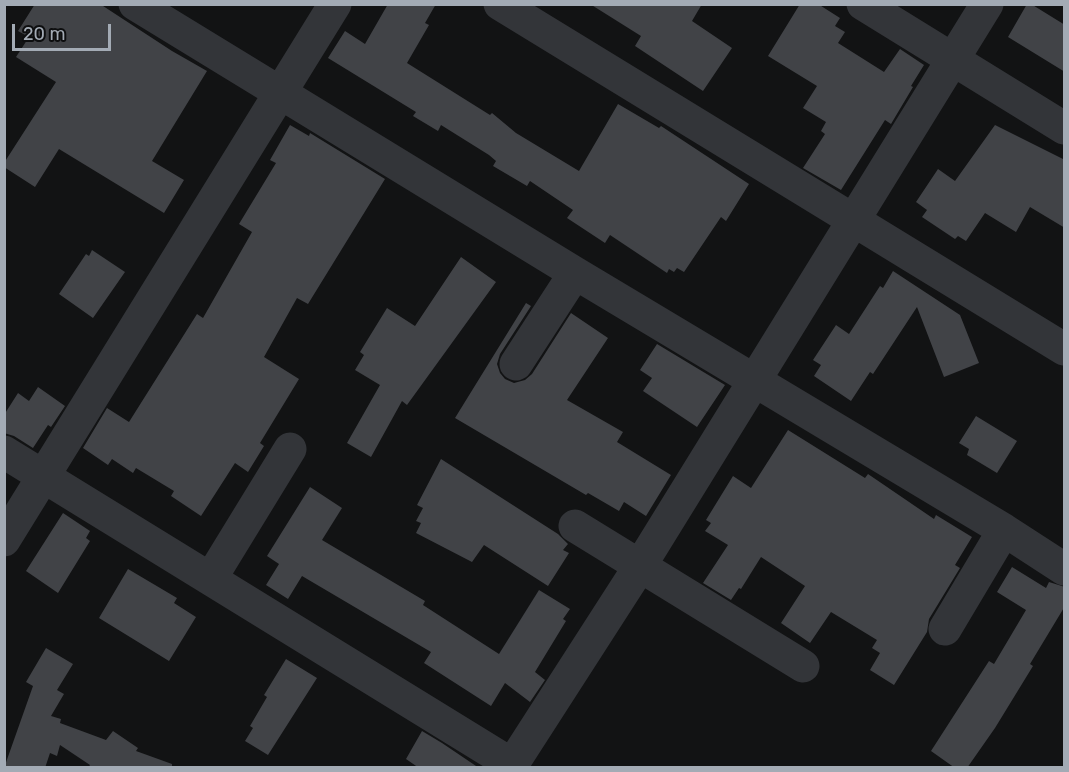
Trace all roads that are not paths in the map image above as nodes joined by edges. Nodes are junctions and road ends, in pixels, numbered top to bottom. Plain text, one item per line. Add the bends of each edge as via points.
1 (135, 4) edge
2 (335, 4) edge
3 (500, 4) edge
4 (863, 4) edge
5 (987, 4) edge
6 (953, 59) junction
7 (281, 93) junction
8 (1065, 128) edge
9 (854, 221) junction
10 (575, 273) junction
11 (1065, 349) edge
12 (516, 364) dead end
13 (756, 380) junction
14 (290, 449) dead end
15 (4, 452) edge
16 (44, 476) junction
17 (575, 526) dead end
18 (1004, 530) junction
19 (4, 540) edge
20 (640, 566) junction
21 (1065, 569) edge
22 (211, 578) junction
23 (945, 629) dead end
24 (803, 666) dead end
25 (510, 766) edge

1 - 7 street
2 - 7 street
3 - 9 street
4 - 6 street
5 - 6 street
6 - 8 street
6 - 9 street
7 - 10 street
7 - 16 street
9 - 11 street
9 - 13 street
10 - 12 street
10 - 13 street
13 - 18 street
13 - 20 street
14 - 22 street
15 - 16 street
16 - 19 street
16 - 22 street
17 - 20 street
18 - 21 street
18 - 23 street
20 - 24 street
20 - 25 street
22 - 25 street

